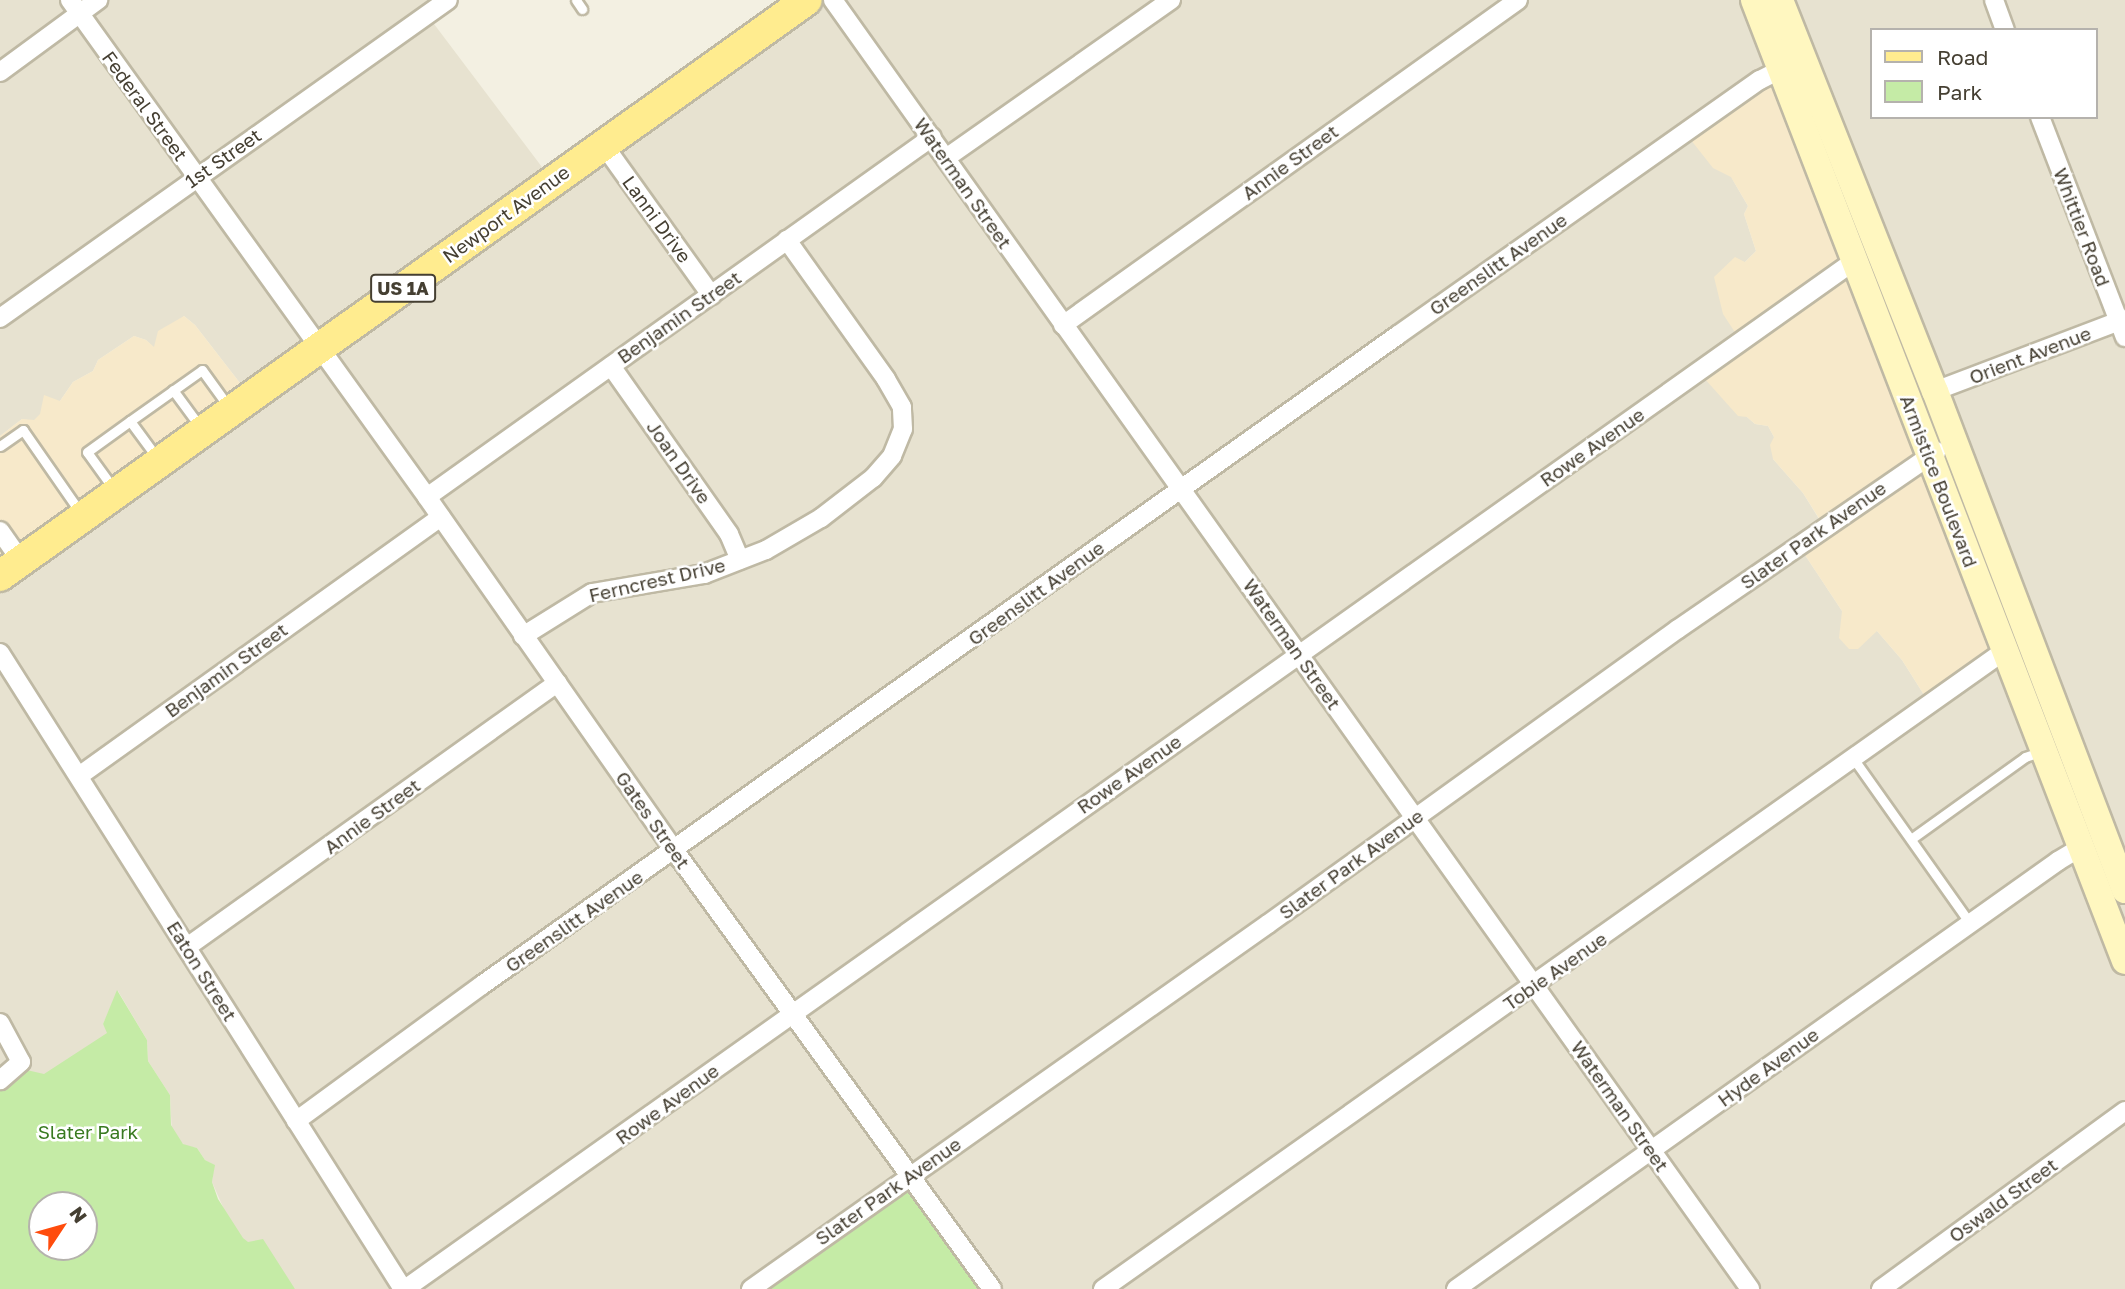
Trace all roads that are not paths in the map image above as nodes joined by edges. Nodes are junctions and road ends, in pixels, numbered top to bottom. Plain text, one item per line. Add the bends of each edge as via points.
1 (98, 0) edge
2 (448, 0) edge
3 (576, 0) edge
4 (807, 0) edge
5 (833, 0) edge
6 (1171, 0) edge
7 (1518, 0) edge
8 (1754, 0) edge
9 (1780, 0) edge
10 (1994, 0) edge
11 (75, 7) edge
12 (582, 9) dead end
13 (2005, 28) edge
14 (1780, 71) junction
15 (0, 72) edge
16 (2041, 119) edge
17 (932, 137) junction
18 (603, 144) junction
19 (946, 158) junction
20 (196, 177) junction
21 (787, 240) junction
22 (1854, 261) junction
23 (711, 295) junction
24 (0, 318) edge
25 (1063, 325) junction
26 (2123, 326) edge
27 (319, 349) junction
28 (611, 366) junction
29 (173, 390) junction
30 (1935, 391) junction
31 (232, 410) junction
32 (130, 421) junction
33 (203, 431) junction
34 (1954, 443) junction
35 (0, 446) edge
36 (1929, 455) junction
37 (160, 462) junction
38 (1182, 490) junction
39 (117, 493) junction
40 (427, 497) junction
41 (83, 516) junction
42 (441, 517) junction
43 (0, 531) edge
44 (740, 560) junction
45 (10, 568) edge
46 (523, 636) junction
47 (2004, 651) junction
48 (0, 653) edge
49 (1300, 654) junction
50 (557, 682) junction
51 (2043, 751) junction
52 (1853, 758) junction
53 (79, 776) junction
54 (1414, 818) junction
55 (1911, 839) junction
56 (2081, 847) junction
57 (674, 850) junction
58 (2125, 890) edge
59 (1970, 923) junction
60 (187, 947) junction
61 (2125, 961) edge
62 (1534, 985) junction
63 (794, 1013) junction
64 (0, 1023) edge
65 (0, 1080) edge
66 (2125, 1111) edge
67 (296, 1121) junction
68 (1651, 1150) junction
69 (910, 1176) junction
70 (404, 1289) edge
71 (751, 1289) edge
72 (992, 1289) edge
73 (1103, 1289) edge
74 (1456, 1289) edge
75 (1750, 1289) edge
76 (1881, 1289) edge

1 - 11 street
2 - 20 street, 1st Street
3 - 12 lane
4 - 18 main road, Newport Avenue / US 1A
5 - 17 street, Waterman Street
6 - 19 street
7 - 25 street, Annie Street
8 - 14 main road, Armistice Boulevard
9 - 30 main road, Armistice Boulevard
10 - 13 street
11 - 15 street
11 - 20 street, Federal Street
14 - 22 main road, Armistice Boulevard
14 - 38 street, Greenslitt Avenue via 1738,95
16 - 26 street, Whittier Road
17 - 19 street, Waterman Street
17 - 21 street, Benjamin Street
18 - 23 street, Lanni Drive
18 - 27 main road, Newport Avenue / US 1A
19 - 25 street, Waterman Street
20 - 24 street, 1st Street
20 - 27 street, Federal Street
21 - 23 street, Benjamin Street
21 - 44 street, Ferncrest Drive via 886,379 902,407 903,429 892,456 873,478 800,531
22 - 36 main road, Armistice Boulevard
22 - 49 street, Rowe Avenue
23 - 28 street, Benjamin Street
25 - 38 street, Waterman Street
26 - 30 street, Orient Avenue
27 - 31 main road, Newport Avenue / US 1A
27 - 40 street, Gates Street
28 - 40 street, Benjamin Street
28 - 44 street, Joan Drive via 729,534
29 - 31 lane via 202,370
29 - 32 lane
29 - 33 lane
30 - 34 main road, Armistice Boulevard
31 - 33 main road, Newport Avenue / US 1A
32 - 37 lane
32 - 39 lane via 87,452
33 - 37 main road, Newport Avenue / US 1A
34 - 36 street, Slater Park Avenue
34 - 58 main road, Armistice Boulevard
35 - 41 lane via 23,430
36 - 47 main road, Armistice Boulevard
36 - 54 street, Slater Park Avenue
37 - 39 main road, Newport Avenue / US 1A
38 - 49 street, Waterman Street
38 - 57 street, Greenslitt Avenue
39 - 41 main road, Newport Avenue / US 1A
40 - 42 street, Gates Street
41 - 45 main road, Newport Avenue / US 1A
42 - 46 street, Gates Street
42 - 53 street, Benjamin Street
43 - 45 street
44 - 46 street, Ferncrest Drive via 704,574 592,593
46 - 50 street, Gates Street
47 - 51 main road, Armistice Boulevard
47 - 52 street, Tobie Avenue
48 - 53 street, Eaton Street
49 - 54 street, Waterman Street
49 - 63 street, Rowe Avenue
50 - 57 street, Gates Street
50 - 60 street, Annie Street
51 - 55 lane via 2025,757
51 - 56 main road, Armistice Boulevard
52 - 55 lane
52 - 62 street, Tobie Avenue
53 - 60 street, Eaton Street
54 - 62 street, Waterman Street
54 - 69 street, Slater Park Avenue
55 - 59 lane
56 - 59 street, Hyde Avenue
56 - 61 main road, Armistice Boulevard
57 - 63 street, Gates Street
57 - 67 street, Greenslitt Avenue
59 - 68 street, Hyde Avenue
60 - 67 street, Eaton Street
62 - 68 street, Waterman Street
62 - 73 street, Tobie Avenue
63 - 69 street, Gates Street
63 - 70 street, Rowe Avenue
64 - 65 street via 22,1062
66 - 76 street, Oswald Street
67 - 70 street, Eaton Street
68 - 74 street, Hyde Avenue
68 - 75 street, Waterman Street
69 - 71 street, Slater Park Avenue
69 - 72 street, Gates Street

